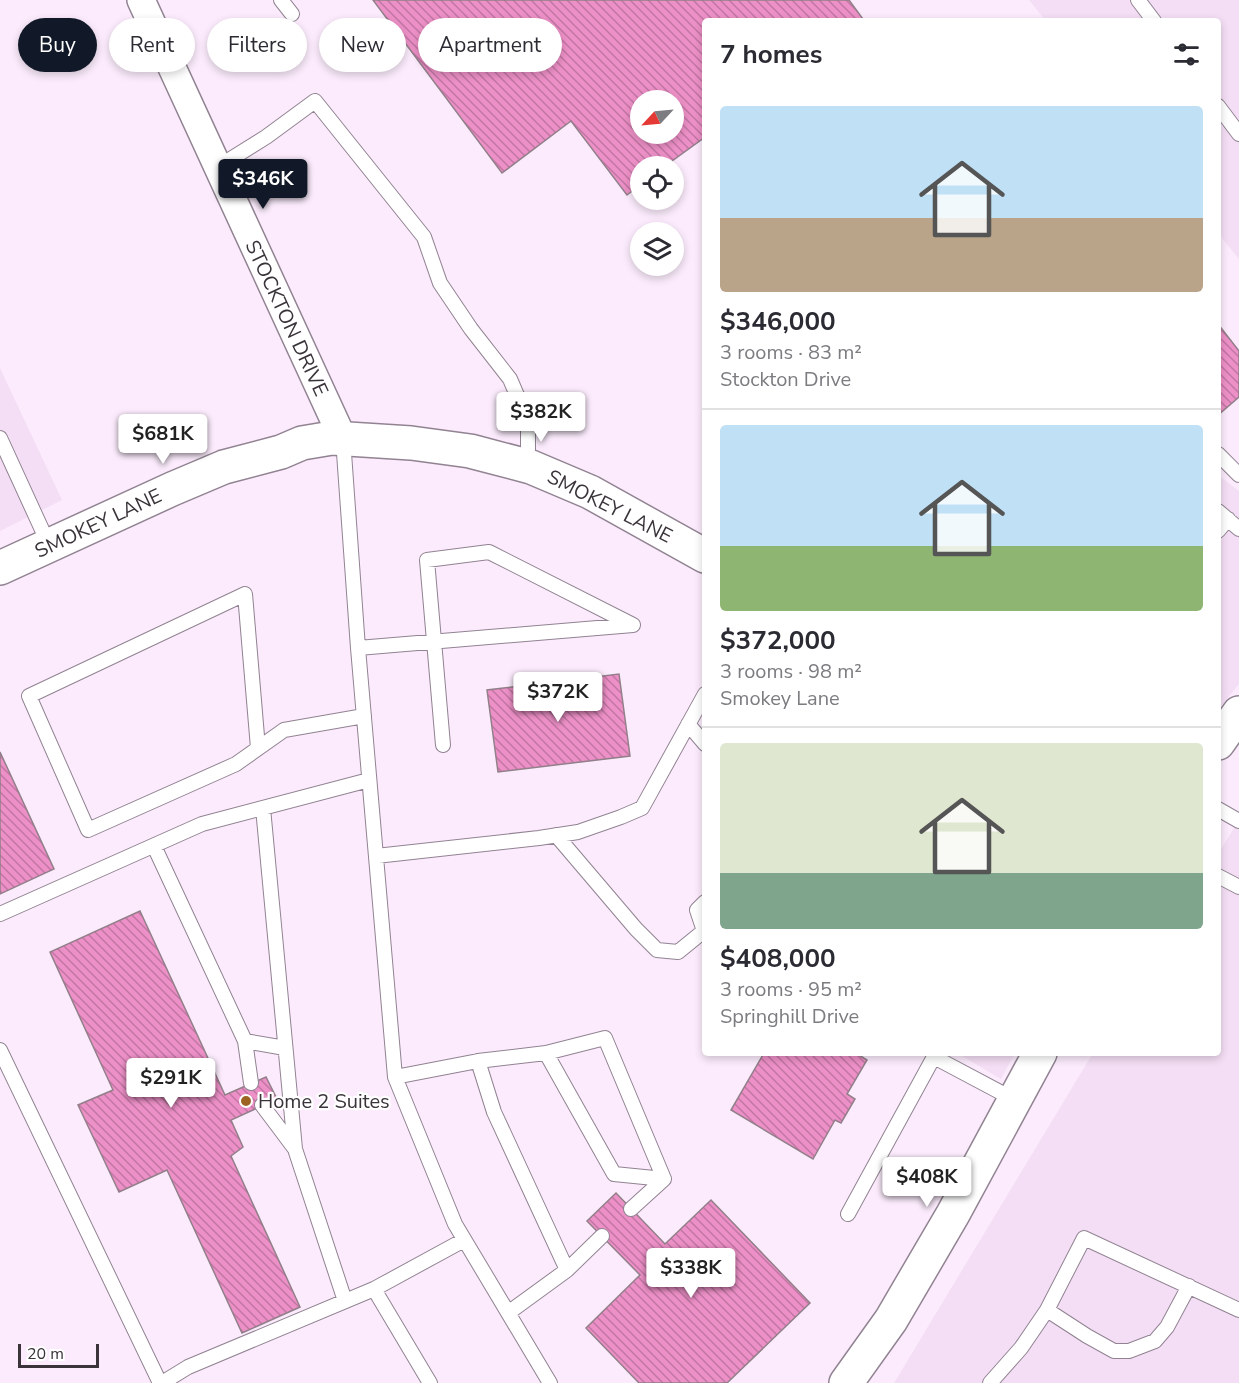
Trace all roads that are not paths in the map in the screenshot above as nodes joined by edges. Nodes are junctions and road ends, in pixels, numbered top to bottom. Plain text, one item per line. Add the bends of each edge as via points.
1 (141, 0) edge
2 (281, 0) edge
3 (1138, 0) edge
4 (292, 14) dead end
5 (1152, 18) edge
6 (1221, 110) edge
7 (1239, 134) edge
8 (218, 167) junction
9 (0, 438) edge
10 (343, 439) junction
11 (1221, 457) edge
12 (528, 466) junction
13 (1239, 475) edge
14 (1223, 515) edge
15 (1239, 529) edge
16 (49, 546) junction
17 (702, 554) edge
18 (0, 568) edge
19 (434, 642) junction
20 (358, 648) junction
21 (702, 699) edge
22 (1239, 713) edge
23 (364, 717) junction
24 (688, 724) junction
25 (1221, 739) edge
26 (702, 740) edge
27 (443, 745) dead end
28 (258, 748) junction
29 (369, 780) junction
30 (262, 808) junction
31 (1221, 811) edge
32 (1239, 821) edge
33 (556, 835) junction
34 (154, 846) junction
35 (376, 856) junction
36 (1221, 878) edge
37 (1239, 887) edge
38 (702, 906) edge
39 (0, 914) edge
40 (702, 924) edge
41 (702, 932) edge
42 (245, 1041) junction
43 (285, 1048) junction
44 (0, 1050) edge
45 (546, 1053) junction
46 (934, 1056) edge
47 (937, 1056) edge
48 (1038, 1056) edge
49 (478, 1061) junction
50 (395, 1077) junction
51 (251, 1083) dead end
52 (1015, 1100) junction
53 (262, 1106) dead end
54 (295, 1149) junction
55 (664, 1179) junction
56 (631, 1209) dead end
57 (848, 1214) dead end
58 (602, 1236) dead end
59 (464, 1240) junction
60 (567, 1270) junction
61 (1189, 1286) junction
62 (374, 1289) junction
63 (345, 1301) junction
64 (1047, 1310) junction
65 (1239, 1310) edge
66 (508, 1313) junction
67 (161, 1383) edge
68 (430, 1383) edge
69 (550, 1383) edge
70 (846, 1383) edge
71 (990, 1383) edge

1 - 8 street, STOCKTON DRIVE
2 - 4 lane
3 - 5 lane
6 - 7 lane
8 - 10 street, STOCKTON DRIVE
8 - 12 lane via 315,101 424,237 440,283 510,379 528,421
9 - 16 lane
10 - 12 street, SMOKEY LANE via 471,451
10 - 16 street, SMOKEY LANE via 302,443 224,467
10 - 20 lane
11 - 13 lane
12 - 17 street, SMOKEY LANE via 590,492
14 - 15 lane
16 - 18 street, SMOKEY LANE
19 - 19 lane via 574,630 633,625 489,552 427,560
19 - 20 lane
19 - 27 lane
20 - 23 lane
21 - 24 lane
22 - 25 street
23 - 28 lane via 284,730
23 - 29 lane
24 - 26 lane
24 - 33 lane via 642,808 578,832
28 - 28 lane via 236,764 88,830 29,696 245,594
29 - 30 lane
29 - 35 lane
30 - 34 lane via 202,824
30 - 43 lane
31 - 32 lane
33 - 35 lane
33 - 41 lane via 657,950 678,952
34 - 39 lane
34 - 42 lane
35 - 50 lane
36 - 37 lane
38 - 40 lane via 697,910
42 - 43 lane
42 - 51 lane
43 - 54 lane
44 - 67 lane
45 - 49 lane
45 - 55 lane via 614,1174
45 - 55 lane via 605,1038
46 - 57 lane
47 - 52 lane
48 - 52 street
49 - 50 lane
49 - 60 lane via 494,1112
50 - 59 lane
52 - 70 street via 891,1320
53 - 54 lane
54 - 63 lane
55 - 56 lane
58 - 60 lane
59 - 62 lane
59 - 66 lane
60 - 66 lane
61 - 64 lane via 1167,1328 1155,1341 1130,1351 1114,1351
61 - 64 lane via 1084,1238
61 - 65 lane
62 - 63 lane
62 - 68 lane
63 - 67 lane via 188,1367
64 - 71 lane
66 - 69 lane

